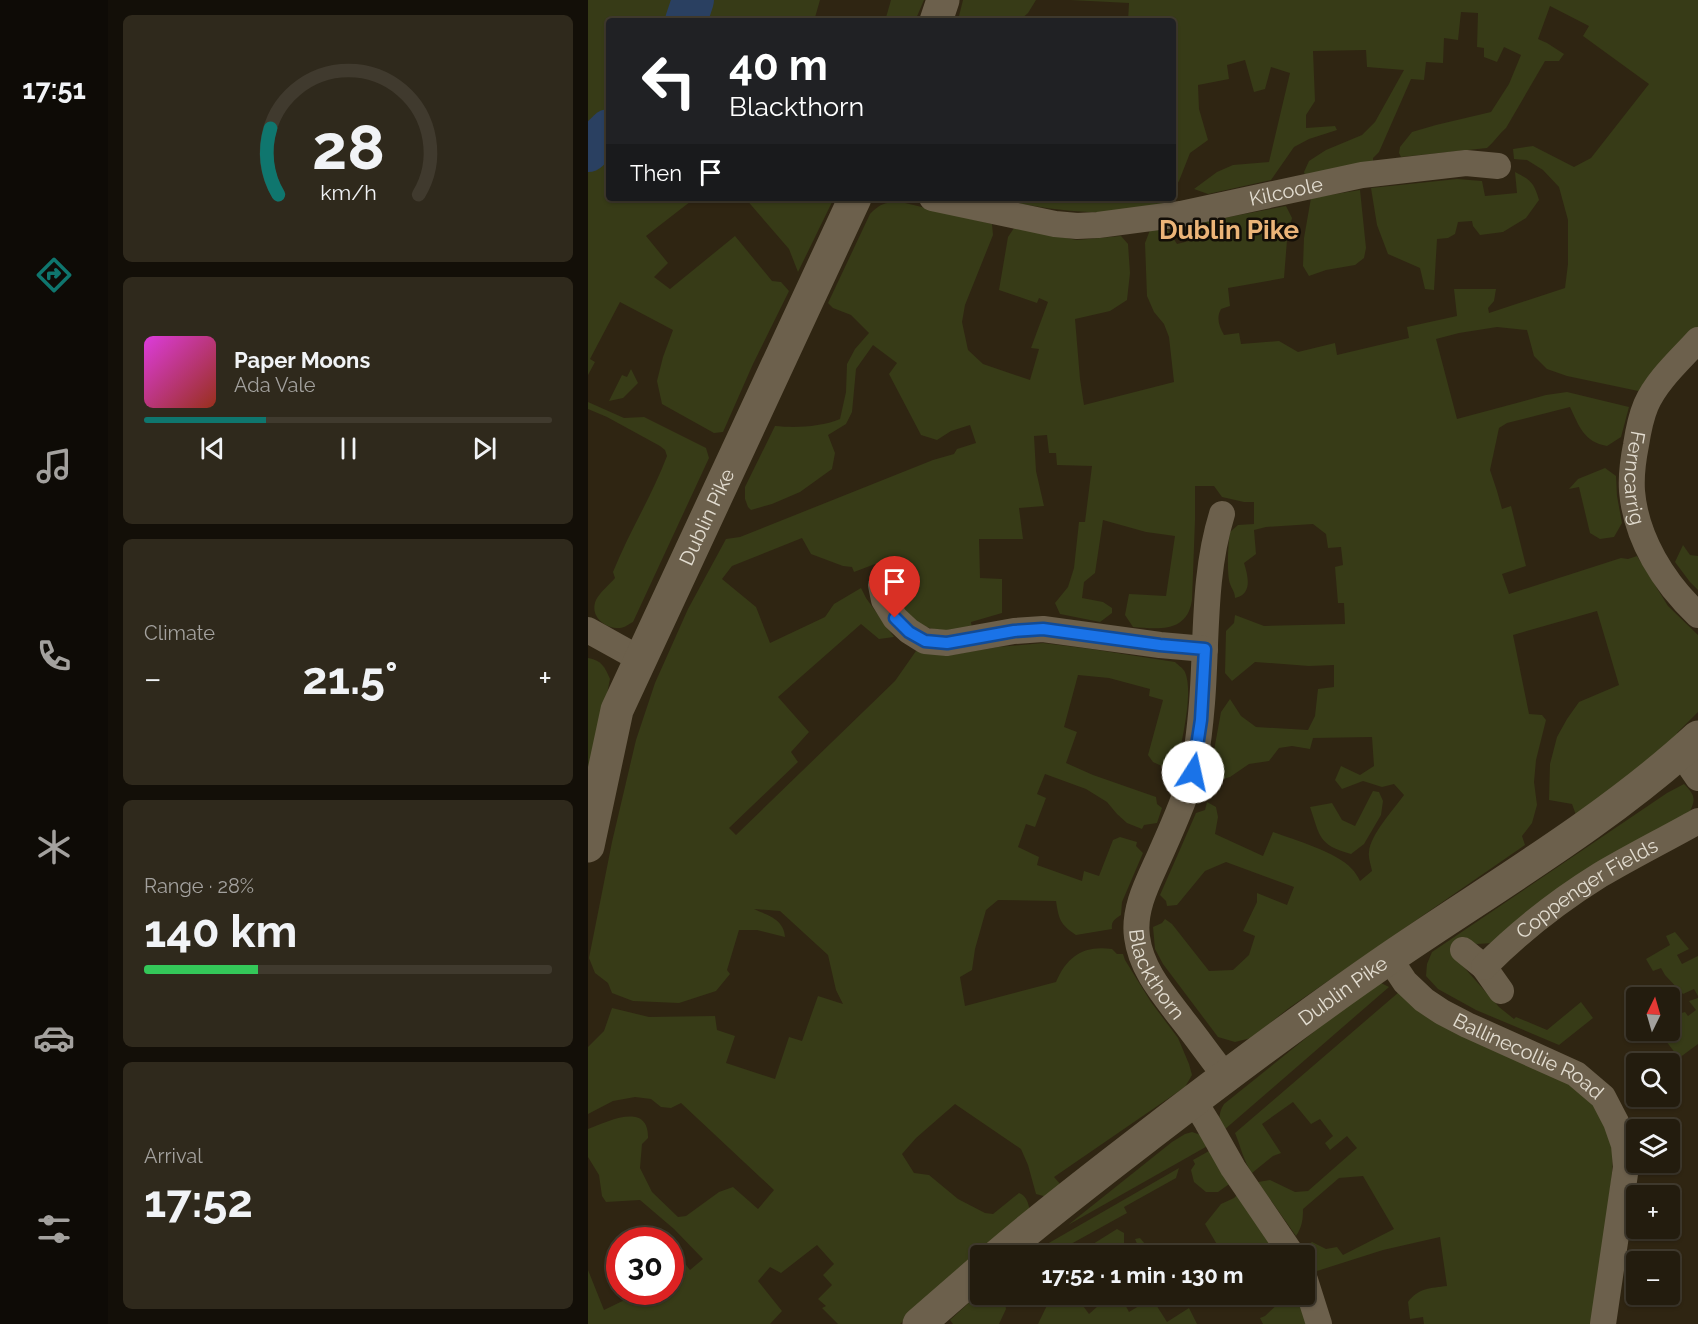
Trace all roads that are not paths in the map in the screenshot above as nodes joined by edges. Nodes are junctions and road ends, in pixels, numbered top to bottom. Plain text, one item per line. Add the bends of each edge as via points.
1 (943, 0) edge
2 (937, 18) edge
3 (1498, 166) dead end
4 (854, 201) edge
5 (946, 201) edge
6 (1698, 340) edge
7 (1222, 514) dead end
8 (881, 585) dead end
9 (1698, 615) edge
10 (588, 630) edge
11 (1205, 649) junction
12 (640, 659) junction
13 (1692, 756) edge
14 (1698, 821) edge
15 (588, 846) edge
16 (1463, 950) dead end
17 (1389, 958) junction
18 (1484, 967) junction
19 (1501, 991) dead end
20 (1226, 1077) junction
21 (1194, 1101) junction
22 (1010, 1245) edge
23 (1286, 1245) edge
24 (970, 1280) edge
25 (1313, 1305) edge
26 (919, 1324) edge
27 (1319, 1324) edge
28 (1603, 1324) edge

1 - 2 street
3 - 5 street, Kilcoole via 1466,163 1362,175 1181,213 1098,225 1055,224
4 - 12 street, Dublin Pike
6 - 9 street, Ferncarrig via 1662,380 1647,404 1635,452 1632,491 1644,541 1679,597
7 - 11 street, Blackthorn via 1210,567
8 - 11 street via 884,600 895,618 925,641 947,643 1043,629
10 - 12 street
11 - 20 street, Blackthorn via 1193,772 1139,908 1137,934 1139,951 1157,986
12 - 15 street, Dublin Pike via 617,710
13 - 17 street, Dublin Pike via 1647,781
14 - 18 street, Coppenger Fields via 1569,896
16 - 18 street
17 - 20 street, Dublin Pike
17 - 28 street, Ballinecollie Road via 1406,982 1442,1012 1576,1074 1603,1097 1624,1145 1626,1167
18 - 19 street
20 - 21 street, Dublin Pike
21 - 22 street, Dublin Pike
21 - 23 street via 1233,1168
24 - 26 street
25 - 27 street

